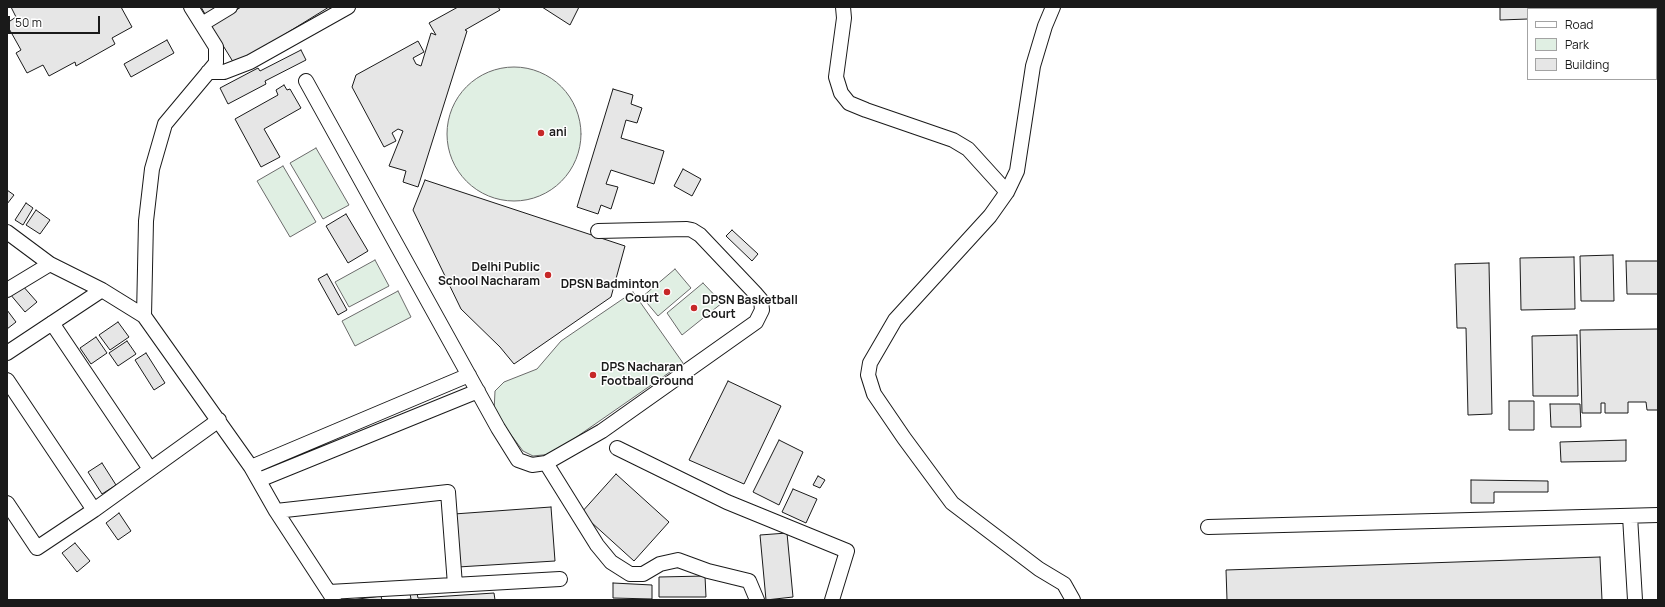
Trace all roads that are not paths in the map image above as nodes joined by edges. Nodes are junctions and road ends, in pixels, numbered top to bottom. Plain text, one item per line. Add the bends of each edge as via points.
1 (191, 7) edge
2 (230, 7) edge
3 (348, 7) edge
4 (842, 7) edge
5 (1054, 7) edge
6 (202, 24) junction
7 (208, 72) junction
8 (306, 82) dead end
9 (1007, 192) junction
10 (598, 231) dead end
11 (7, 232) edge
12 (50, 264) junction
13 (7, 290) edge
14 (102, 290) junction
15 (144, 316) junction
16 (52, 323) junction
17 (7, 353) edge
18 (469, 375) junction
19 (7, 380) edge
20 (478, 391) junction
21 (219, 420) junction
22 (617, 448) dead end
23 (546, 463) junction
24 (251, 467) junction
25 (150, 469) junction
26 (259, 480) junction
27 (7, 503) edge
28 (94, 510) junction
29 (276, 511) junction
30 (1658, 515) edge
31 (1630, 516) junction
32 (1208, 527) dead end
33 (560, 579) dead end
34 (455, 585) junction
35 (332, 596) edge
36 (758, 600) edge
37 (832, 600) edge
38 (1073, 600) edge
39 (1635, 600) edge

1 - 6 street
2 - 6 street
3 - 7 street via 250,62 224,72
4 - 9 street via 844,18 836,77 841,93 849,103 953,140 968,149
5 - 9 street via 1045,26 1033,66 1017,171
6 - 7 street via 216,47 216,63
7 - 15 street via 165,124 152,169 146,221
8 - 18 street
9 - 38 street via 990,216 895,320 870,363 868,375 874,394 952,503 1039,569 1064,584
10 - 23 street via 692,230 700,235 755,293 761,300 762,310 756,322 602,431
11 - 12 street
12 - 13 street
12 - 14 street
14 - 15 street
14 - 16 street
15 - 21 street
16 - 17 street
16 - 25 street
18 - 20 street
18 - 24 street
19 - 28 street
20 - 23 street via 518,460 532,465
20 - 26 street
21 - 24 street
21 - 25 street
22 - 37 street via 727,502 847,551
23 - 36 street via 597,546 611,562 630,574 643,574 660,564 678,560 708,571 749,581
24 - 26 street
25 - 28 street
26 - 29 street
27 - 28 street via 37,548
29 - 34 street via 448,492
29 - 35 street
30 - 31 street
31 - 32 street
31 - 39 street
33 - 34 street
34 - 35 street

